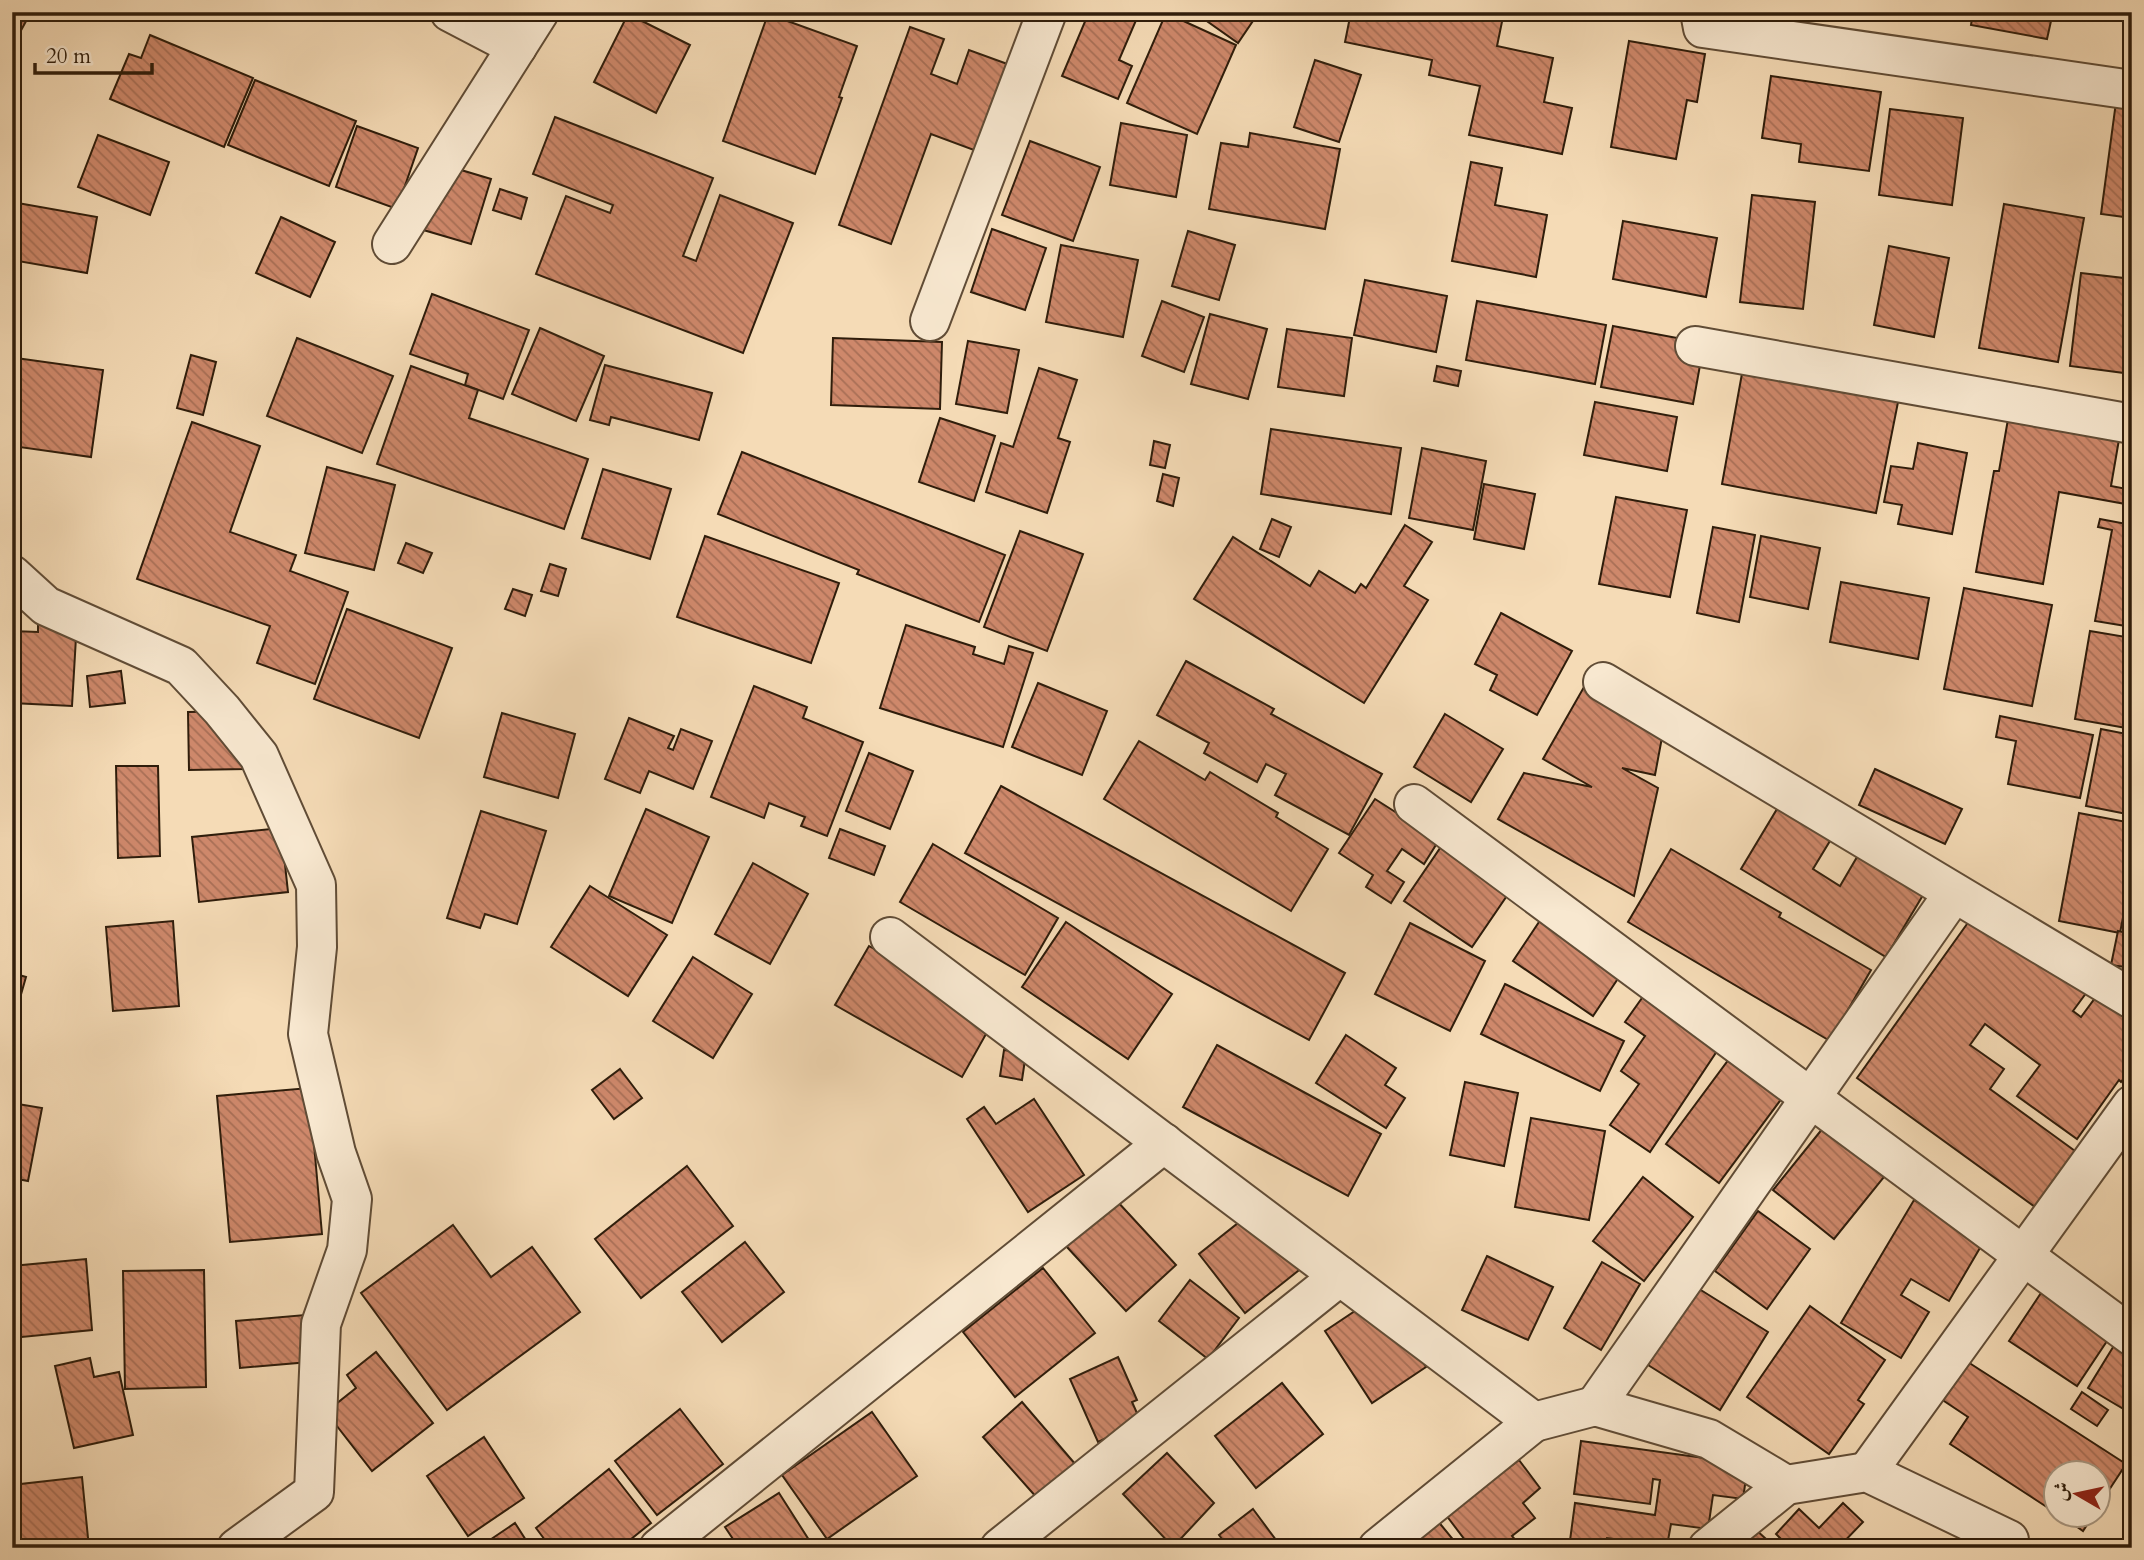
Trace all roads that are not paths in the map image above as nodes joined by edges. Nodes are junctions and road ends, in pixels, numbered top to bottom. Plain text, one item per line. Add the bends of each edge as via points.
1 (450, 12) edge
2 (539, 12) edge
3 (1047, 12) edge
4 (1700, 12) edge
5 (517, 47) junction
6 (2132, 90) edge
7 (392, 244) dead end
8 (930, 321) dead end
9 (1695, 346) dead end
10 (2132, 424) edge
11 (12, 575) edge
12 (1603, 682) dead end
13 (1414, 804) dead end
14 (1954, 893) junction
15 (890, 937) dead end
16 (2132, 999) edge
17 (1811, 1098) junction
18 (2132, 1105) edge
19 (1164, 1143) junction
20 (2023, 1256) junction
21 (1340, 1276) junction
22 (2132, 1336) edge
23 (1595, 1406) junction
24 (1534, 1422) junction
25 (1867, 1472) junction
26 (1786, 1485) junction
27 (2010, 1545) edge
28 (236, 1548) edge
29 (659, 1548) edge
30 (1000, 1548) edge
31 (1378, 1548) edge
32 (1708, 1548) edge

1 - 5 street
2 - 5 street
3 - 8 street
4 - 6 street via 1703,28
5 - 7 street
9 - 10 street
11 - 28 street via 46,606 181,666 259,756 316,885 317,947 308,1034 336,1153 352,1199 347,1250 321,1324 314,1492
12 - 14 street
13 - 17 street
14 - 16 street
14 - 17 street
15 - 19 street
17 - 20 street
17 - 23 street
18 - 20 street
19 - 21 street
19 - 29 street
20 - 22 street
20 - 25 street
21 - 24 street
21 - 30 street
23 - 24 street
23 - 26 street via 1709,1438
24 - 31 street
25 - 26 street
25 - 27 street
26 - 32 street

